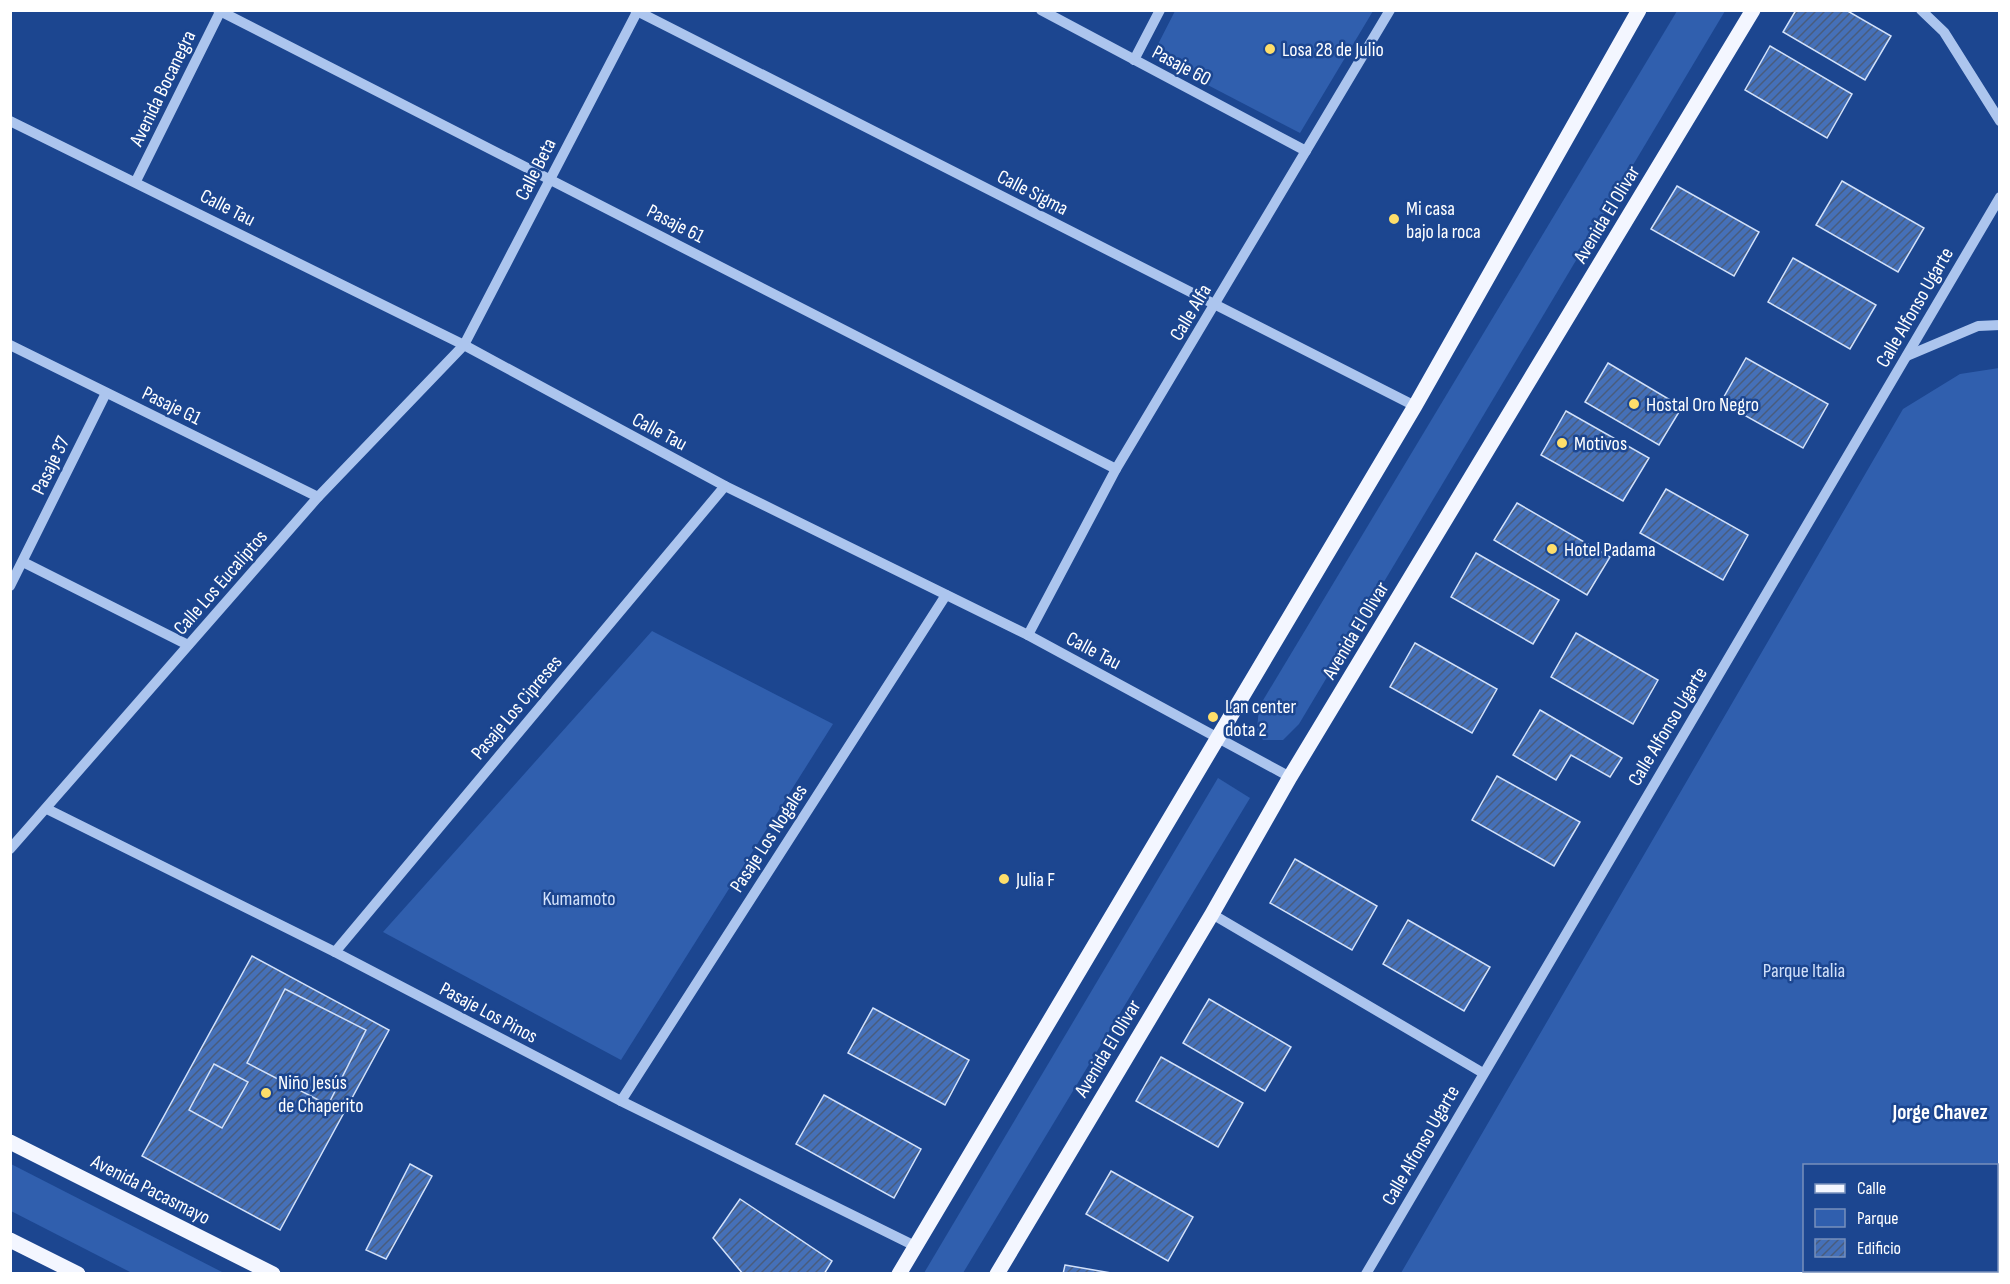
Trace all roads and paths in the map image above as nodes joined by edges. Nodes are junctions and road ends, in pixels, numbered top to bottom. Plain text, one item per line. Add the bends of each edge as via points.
1 (1041, 10) edge
2 (1160, 10) edge
3 (1390, 10) edge
4 (1639, 10) edge
5 (1753, 10) edge
6 (1921, 10) edge
7 (219, 11) edge
8 (636, 11) edge
9 (1134, 60) junction
10 (10, 121) edge
11 (2000, 122) edge
12 (1306, 151) junction
13 (550, 179) junction
14 (136, 181) junction
15 (2000, 197) edge
16 (1216, 305) junction
17 (2000, 325) edge
18 (10, 345) edge
19 (464, 345) junction
20 (1907, 356) junction
21 (106, 393) junction
22 (1416, 406) junction
23 (1116, 469) junction
24 (725, 486) junction
25 (318, 497) junction
26 (23, 562) junction
27 (10, 586) edge
28 (946, 595) junction
29 (1028, 635) junction
30 (188, 645) junction
31 (1219, 736) junction
32 (1290, 777) junction
33 (47, 809) junction
34 (10, 849) edge
35 (1212, 914) junction
36 (335, 952) junction
37 (1483, 1073) junction
38 (621, 1101) junction
39 (10, 1142) edge
40 (10, 1240) edge
41 (915, 1246) junction
42 (1005, 1266) edge
43 (78, 1274) edge
44 (273, 1274) edge
45 (900, 1274) edge
46 (997, 1274) edge
47 (1366, 1274) edge

1 - 9 street, Pasaje 60
2 - 9 street
3 - 12 street, Calle Alfa
4 - 22 main road
5 - 32 main road, Avenida El Olivar
6 - 11 street via 1944,33
7 - 13 street, Pasaje 61
7 - 14 street, Avenida Bocanegra
8 - 13 street, Calle Beta
8 - 16 street, Calle Sigma
9 - 12 street, Pasaje 60
10 - 14 street, Calle Tau
12 - 16 street, Calle Alfa
13 - 19 street, Calle Beta
13 - 23 street, Pasaje 61
14 - 19 street, Calle Tau
15 - 20 street, Calle Alfonso Ugarte
16 - 22 street, Calle Sigma
16 - 23 street, Calle Alfa
17 - 20 street via 1978,326
18 - 21 street, Pasaje G1
19 - 24 street, Calle Tau
19 - 25 street, Calle Los Eucaliptos
20 - 37 street, Calle Alfonso Ugarte
21 - 25 street, Pasaje G1
21 - 26 street, Pasaje 37
22 - 31 main road
23 - 29 street, Calle Alfa
24 - 28 street, Calle Tau
24 - 36 street, Pasaje Los Cipreses
25 - 30 street, Calle Los Eucaliptos
26 - 27 street, Pasaje 37
26 - 30 street
28 - 29 street, Calle Tau
28 - 38 street, Pasaje Los Nogales
29 - 31 street, Calle Tau
30 - 33 street, Calle Los Eucaliptos
31 - 32 street, Calle Tau
31 - 41 main road
32 - 35 main road, Avenida El Olivar
33 - 34 street, Calle Los Eucaliptos
33 - 36 street, Pasaje Los Pinos
35 - 37 street
35 - 42 main road, Avenida El Olivar
36 - 38 street, Pasaje Los Pinos
37 - 47 street, Calle Alfonso Ugarte
38 - 41 street, Pasaje Los Pinos
39 - 44 main road, Avenida Pacasmayo
40 - 43 main road
41 - 45 main road
42 - 46 main road, Avenida El Olivar

